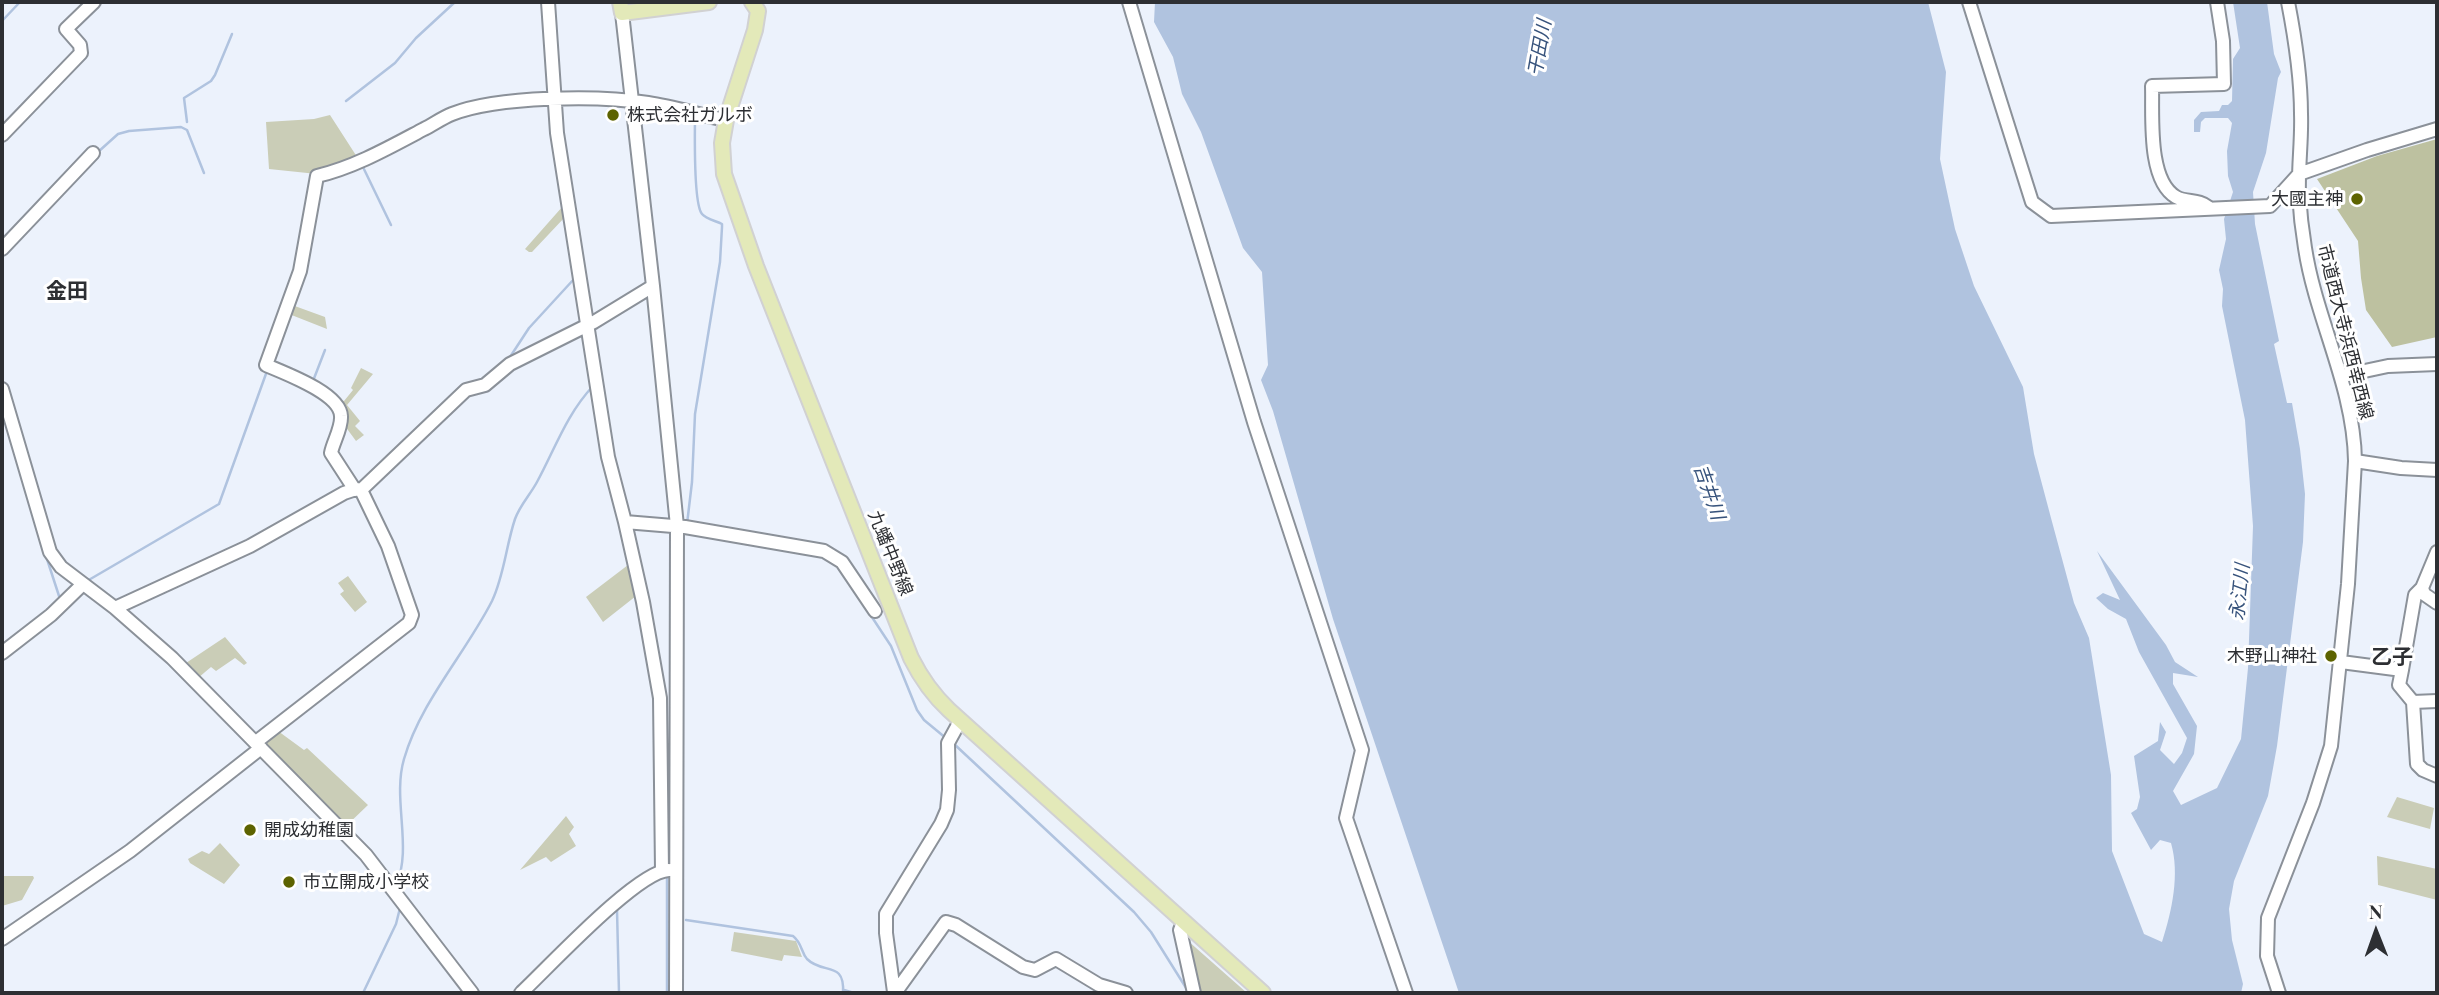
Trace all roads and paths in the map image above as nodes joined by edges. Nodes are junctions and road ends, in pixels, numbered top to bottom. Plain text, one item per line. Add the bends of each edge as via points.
1 (94, 2) edge
2 (548, 2) edge
3 (709, 2) edge
4 (752, 2) edge
5 (1129, 2) edge
6 (1969, 2) edge
7 (2217, 2) edge
8 (2288, 2) edge
9 (621, 7) edge
10 (557, 100) junction
11 (633, 102) junction
12 (726, 120) junction
13 (2437, 129) edge
14 (2, 135) edge
15 (93, 153) dead end
16 (2299, 174) junction
17 (2211, 209) junction
18 (2, 248) edge
19 (653, 286) junction
20 (590, 324) junction
21 (2437, 364) edge
22 (2341, 376) junction
23 (2, 389) edge
24 (2355, 461) junction
25 (2437, 470) edge
26 (358, 490) junction
27 (628, 522) junction
28 (677, 526) junction
29 (2437, 552) edge
30 (83, 584) junction
31 (2422, 588) junction
32 (2437, 603) edge
33 (115, 608) junction
34 (875, 611) dead end
35 (2, 653) edge
36 (2341, 662) junction
37 (2402, 670) junction
38 (2437, 701) edge
39 (2413, 702) junction
40 (960, 721) junction
41 (259, 745) junction
42 (2437, 776) edge
43 (666, 869) junction
44 (1183, 923) junction
45 (2, 939) edge
46 (471, 993) edge
47 (521, 993) edge
48 (676, 993) edge
49 (894, 993) edge
50 (1126, 993) edge
51 (1194, 993) edge
52 (1263, 993) edge
53 (1406, 993) edge
54 (2279, 993) edge

1 - 14 street via 66,29 81,53
2 - 10 street
3 - 9 main road
4 - 12 main road, 九蟠中野線 via 758,11 755,30
5 - 53 street via 1254,422 1362,750 1346,818
6 - 17 street via 2032,202 2051,216
7 - 17 street via 2224,84 2152,86 2153,156 2161,175 2178,198
8 - 16 street, 市道西大寺浜西幸西線 via 2301,113
9 - 11 street
10 - 11 street
10 - 20 street
10 - 26 street via 470,108 346,168 317,176 300,271 268,366 326,394 338,407 341,418 331,453
11 - 12 street
11 - 19 street
12 - 40 main road, 九蟠中野線 via 724,174 756,266 911,658 928,689
13 - 16 street
15 - 18 street
16 - 17 street via 2270,206
16 - 22 street, 市道西大寺浜西幸西線 via 2309,271
19 - 20 street
19 - 28 street
20 - 26 street via 510,363 485,385 466,390
20 - 27 street via 608,457
21 - 22 street via 2388,366
22 - 24 street, 市道西大寺浜西幸西線
23 - 30 street via 50,552
24 - 25 street
24 - 36 street, 市道西大寺浜西幸西線
26 - 33 street
26 - 41 street via 388,545 411,619
27 - 28 street
27 - 43 street via 660,698
28 - 34 street via 824,551 842,562
28 - 43 street
29 - 31 street
30 - 33 street
30 - 35 street
31 - 32 street
31 - 37 street via 2415,595
33 - 41 street
36 - 37 street
36 - 54 street, 市道西大寺浜西幸西線 via 2331,746 2267,918 2267,957
37 - 39 street via 2399,685
38 - 39 street
39 - 42 street via 2417,764
40 - 44 main road, 九蟠中野線
40 - 49 street via 949,740 947,810 886,914
41 - 45 street via 130,851
41 - 46 street via 366,855
43 - 47 street via 617,902
43 - 48 street
44 - 51 street via 1180,930
44 - 52 main road, 九蟠中野線
49 - 50 street via 946,922 1023,967 1035,970 1056,959 1099,985

